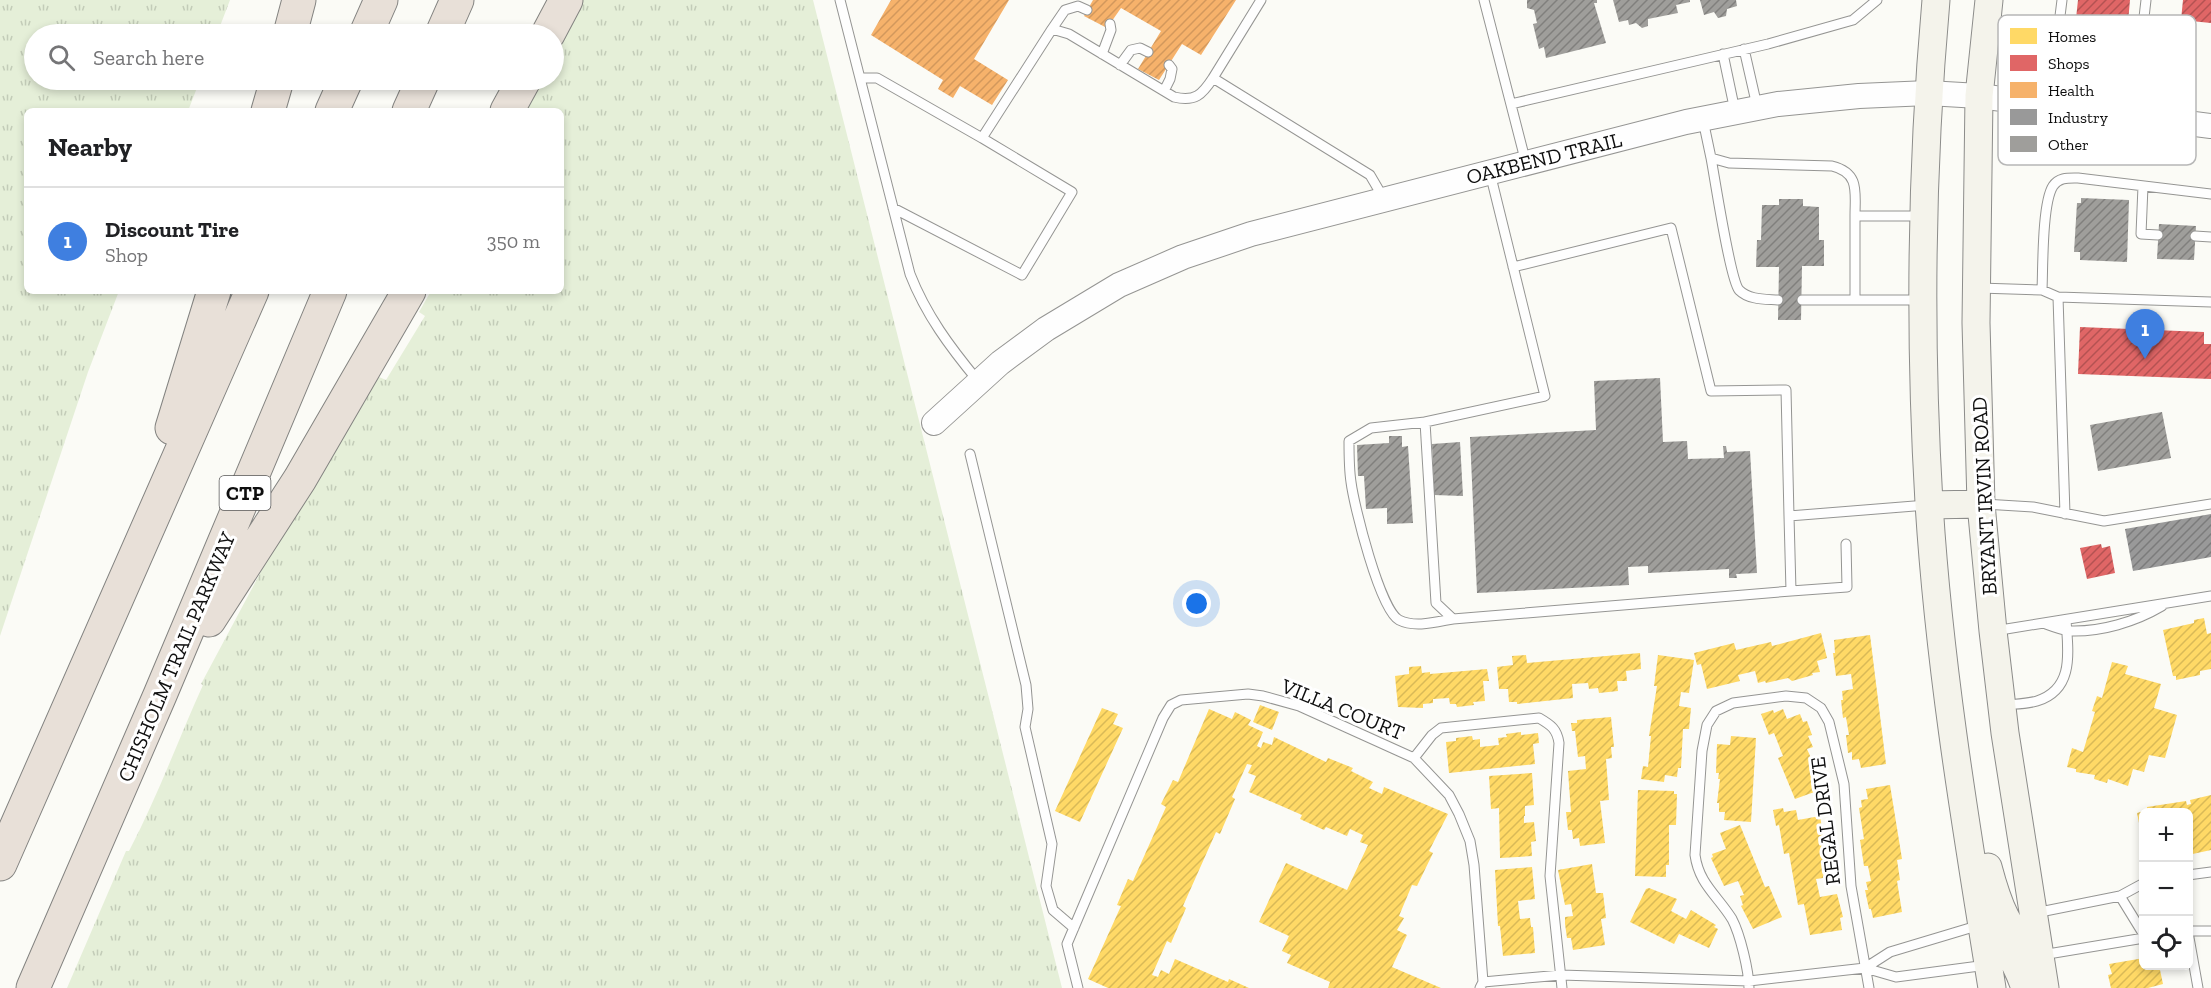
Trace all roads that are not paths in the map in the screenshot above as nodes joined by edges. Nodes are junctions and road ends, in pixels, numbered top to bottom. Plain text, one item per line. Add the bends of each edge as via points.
1 (299, 0) edge
2 (381, 0) edge
3 (458, 0) edge
4 (566, 0) edge
5 (1261, 0) edge
6 (1484, 0) edge
7 (1877, 0) edge
8 (1936, 0) edge
9 (1989, 0) edge
10 (2062, 0) edge
11 (2146, 0) edge
12 (842, 1) edge
13 (1087, 10) dead end
14 (2060, 15) edge
15 (2144, 15) edge
16 (293, 24) edge
17 (370, 24) edge
18 (447, 24) edge
19 (553, 24) edge
20 (1110, 24) dead end
21 (1052, 29) junction
22 (1744, 49) junction
23 (1148, 52) dead end
24 (1102, 54) junction
25 (1723, 54) junction
26 (1120, 65) junction
27 (1169, 65) dead end
28 (860, 78) junction
29 (1213, 78) junction
30 (274, 90) edge
31 (341, 90) edge
32 (418, 90) edge
33 (519, 90) edge
34 (1164, 91) junction
35 (1928, 93) junction
36 (1979, 96) junction
37 (1998, 98) edge
38 (1511, 104) junction
39 (269, 108) edge
40 (333, 108) edge
41 (410, 108) edge
42 (509, 108) edge
43 (1746, 110) junction
44 (1702, 119) junction
45 (2196, 124) edge
46 (2211, 126) edge
47 (982, 138) junction
48 (1711, 158) junction
49 (1526, 163) junction
50 (1490, 172) junction
51 (2143, 186) junction
52 (2211, 194) edge
53 (1384, 199) junction
54 (892, 208) junction
55 (1855, 216) junction
56 (1924, 216) junction
57 (2158, 235) dead end
58 (2195, 236) dead end
59 (2211, 237) edge
60 (1513, 267) junction
61 (1976, 288) junction
62 (2042, 290) junction
63 (213, 294) edge
64 (251, 294) edge
65 (329, 294) edge
66 (407, 294) edge
67 (2058, 297) junction
68 (1778, 300) dead end
69 (1802, 300) dead end
70 (1855, 300) junction
71 (1923, 300) junction
72 (2211, 302) edge
73 (978, 381) junction
74 (1425, 422) junction
75 (934, 423) dead end
76 (970, 454) dead end
77 (1982, 504) junction
78 (2211, 504) edge
79 (1929, 505) junction
80 (2065, 514) junction
81 (1789, 516) junction
82 (1846, 544) dead end
83 (131, 565) junction
84 (1791, 591) junction
85 (2211, 596) edge
86 (2166, 603) junction
87 (1453, 619) junction
88 (2066, 620) junction
89 (2045, 624) junction
90 (1993, 631) junction
91 (2067, 631) junction
92 (160, 695) junction
93 (2001, 705) junction
94 (1414, 758) junction
95 (1967, 833) junction
96 (0, 864) edge
97 (2211, 872) edge
98 (2193, 874) edge
99 (2139, 886) edge
100 (2120, 896) junction
101 (2033, 914) junction
102 (1982, 924) junction
103 (1074, 928) junction
104 (2139, 928) edge
105 (2193, 931) edge
106 (2211, 931) edge
107 (2139, 938) edge
108 (2039, 956) junction
109 (2193, 956) edge
110 (1865, 968) junction
111 (1562, 975) junction
112 (1990, 976) edge
113 (1481, 985) edge
114 (1749, 985) edge
115 (33, 988) edge
116 (1078, 988) edge
117 (1562, 988) edge
118 (1869, 988) edge
119 (2025, 988) edge
120 (2045, 988) edge
121 (2198, 988) edge

1 - 16 highway
2 - 17 highway
3 - 18 highway
4 - 19 highway
5 - 29 lane
6 - 38 lane
7 - 22 lane via 1853,20
8 - 35 main road
9 - 36 main road, BRYANT IRVIN ROAD
10 - 14 lane
11 - 15 lane
12 - 28 lane
13 - 21 lane via 1078,6 1065,10
20 - 24 lane via 1112,30
21 - 24 lane via 1069,34
21 - 47 lane
22 - 25 lane
22 - 43 lane
23 - 26 lane via 1140,48 1131,50
24 - 26 lane
25 - 38 lane
25 - 43 lane
26 - 34 lane
27 - 34 lane via 1172,69
28 - 47 lane via 877,78
28 - 54 lane
29 - 34 lane via 1204,92 1185,100
29 - 53 lane via 1370,175
30 - 39 highway
31 - 40 highway
32 - 41 highway
33 - 42 highway
35 - 36 street, OAKBEND TRAIL
35 - 43 street, OAKBEND TRAIL via 1859,96
35 - 56 main road
36 - 37 street, OAKBEND TRAIL
36 - 61 main road, BRYANT IRVIN ROAD
38 - 49 lane
43 - 44 street, OAKBEND TRAIL
44 - 48 lane
44 - 49 street, OAKBEND TRAIL
45 - 46 street, OAKBEND TRAIL
47 - 54 lane via 1072,192 1022,275
48 - 55 lane via 1729,163 1845,169 1855,188
48 - 68 lane via 1737,288 1747,296
49 - 50 street, OAKBEND TRAIL
50 - 53 street, OAKBEND TRAIL
50 - 60 lane
51 - 52 lane
51 - 57 lane via 2141,234
51 - 62 lane via 2078,178 2059,180 2052,187 2045,219
53 - 73 street, OAKBEND TRAIL via 1251,234 1183,257 1119,285 1046,329
54 - 73 lane via 910,274 927,312
55 - 56 lane
55 - 70 lane
56 - 71 main road
58 - 59 lane
60 - 74 lane via 1545,396
60 - 81 lane via 1671,228 1711,391 1786,390
61 - 62 lane
61 - 77 main road, BRYANT IRVIN ROAD
62 - 67 lane
63 - 83 highway
64 - 83 highway
65 - 92 highway, CHISHOLM TRAIL PARKWAY / CTP
66 - 92 highway via 300,479
67 - 72 lane
67 - 80 lane
69 - 70 lane
70 - 71 lane
71 - 79 main road
73 - 75 street, OAKBEND TRAIL
74 - 87 lane via 1436,603
74 - 87 lane via 1371,428 1349,441 1351,483 1384,602 1397,619 1413,625
76 - 103 lane via 1026,685 1025,727 1052,844 1046,886 1053,910
77 - 79 main road
77 - 80 lane via 2033,507
77 - 90 main road, BRYANT IRVIN ROAD
78 - 80 lane via 2104,521
79 - 81 lane
79 - 95 main road via 1943,652
81 - 84 lane
82 - 84 lane via 1847,587
83 - 96 highway
84 - 87 lane
85 - 86 lane
86 - 88 lane
86 - 91 lane via 2142,618 2092,630
88 - 89 lane
88 - 91 lane
89 - 90 lane
89 - 91 lane
90 - 93 main road, BRYANT IRVIN ROAD
91 - 93 lane via 2066,676 2055,692 2039,700
92 - 115 highway, CHISHOLM TRAIL PARKWAY / CTP
93 - 101 main road, BRYANT IRVIN ROAD
94 - 103 lane, VILLA COURT via 1299,706 1263,696 1181,700 1171,705 1163,718
94 - 111 lane via 1441,728 1539,718 1557,732 1550,876
94 - 113 lane, VILLA COURT via 1449,795 1470,841
95 - 102 main road
95 - 108 main road via 1985,858 2002,914
97 - 98 lane
99 - 100 lane
100 - 101 lane
100 - 104 lane
101 - 108 main road, BRYANT IRVIN ROAD
102 - 110 lane via 1890,952
102 - 112 main road
102 - 119 main road via 1997,935
103 - 116 lane, VILLA COURT via 1067,944
105 - 106 lane
107 - 108 lane
108 - 120 main road, BRYANT IRVIN ROAD
109 - 121 lane
110 - 112 lane via 1896,977
110 - 114 lane
110 - 114 lane, REGAL DRIVE via 1851,886 1844,784 1829,722 1821,708 1806,698 1763,698 1733,703 1716,711 1707,725 1695,855 1701,879 1732,920
110 - 118 lane, REGAL DRIVE
111 - 113 lane
111 - 114 lane
111 - 117 lane

